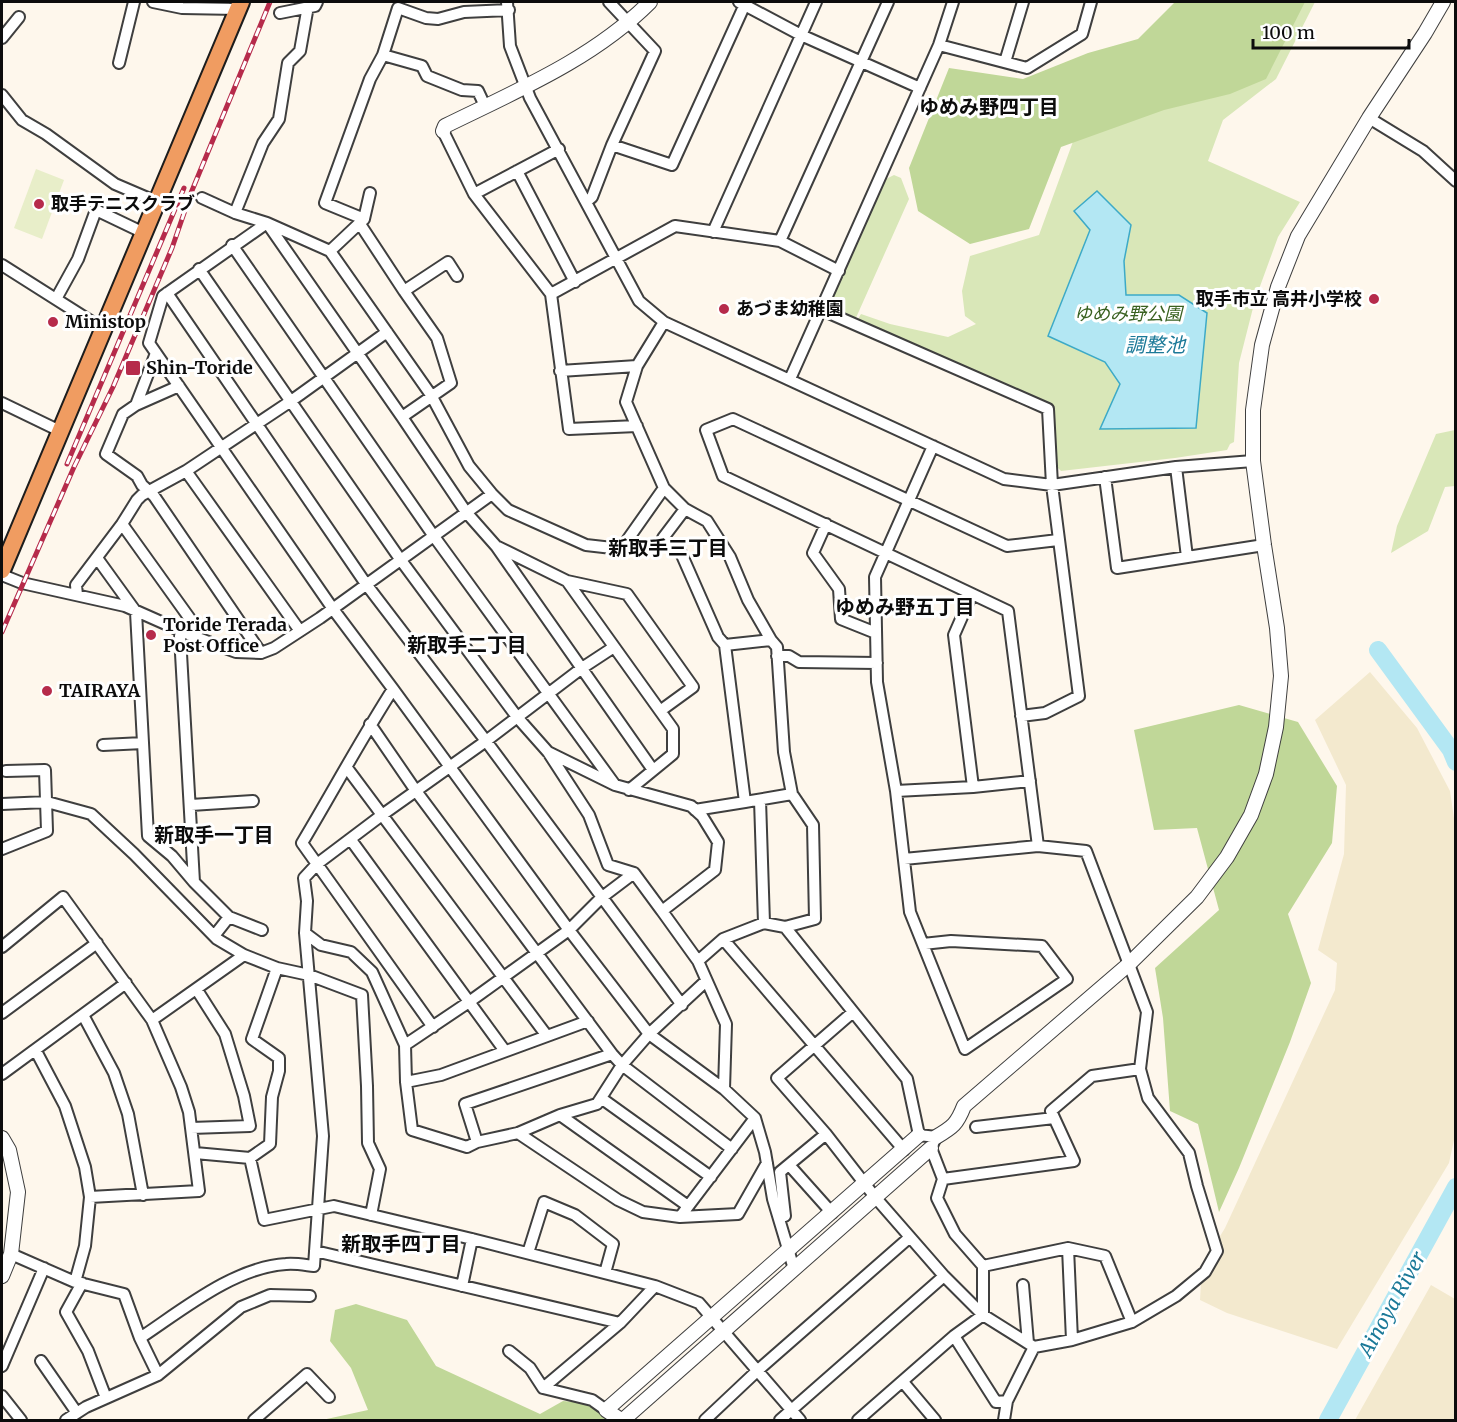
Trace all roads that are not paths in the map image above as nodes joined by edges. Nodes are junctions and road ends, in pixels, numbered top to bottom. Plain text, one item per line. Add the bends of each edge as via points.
1 (134, 2) edge
2 (153, 2) edge
3 (609, 2) edge
4 (650, 2) edge
5 (816, 2) edge
6 (888, 2) edge
7 (953, 2) edge
8 (1023, 2) edge
9 (1090, 2) edge
10 (1443, 2) edge
11 (743, 3) edge
12 (313, 4) edge
13 (240, 5) edge
14 (508, 6) edge
15 (280, 13) dead end
16 (19, 16) dead end
17 (629, 23) junction
18 (801, 35) junction
19 (2, 38) edge
20 (939, 45) junction
21 (383, 55) junction
22 (861, 62) junction
23 (1005, 62) junction
24 (119, 63) dead end
25 (526, 87) junction
26 (920, 88) junction
27 (2, 95) edge
28 (485, 106) junction
29 (1369, 118) junction
30 (443, 131) joint
31 (612, 145) junction
32 (559, 149) junction
33 (518, 171) junction
34 (1455, 181) edge
35 (370, 192) dead end
36 (474, 194) junction
37 (202, 198) dead end
38 (158, 202) junction
39 (586, 202) junction
40 (235, 213) junction
41 (362, 222) junction
42 (267, 223) junction
43 (713, 232) junction
44 (144, 233) junction
45 (780, 242) junction
46 (232, 246) junction
47 (330, 251) junction
48 (615, 259) junction
49 (2, 266) edge
50 (199, 269) junction
51 (839, 271) junction
52 (457, 276) dead end
53 (575, 282) junction
54 (404, 291) junction
55 (167, 293) junction
56 (551, 294) junction
57 (56, 299) junction
58 (822, 310) junction
59 (664, 322) junction
60 (103, 329) junction
61 (387, 332) junction
62 (156, 353) junction
63 (357, 354) junction
64 (637, 366) junction
65 (560, 370) junction
66 (324, 377) junction
67 (790, 379) junction
68 (179, 386) junction
69 (431, 395) junction
70 (291, 401) junction
71 (2, 403) edge
72 (136, 405) junction
73 (402, 417) junction
74 (255, 424) junction
75 (637, 426) junction
76 (60, 431) junction
77 (933, 446) junction
78 (222, 447) junction
79 (1253, 461) junction
80 (1176, 467) junction
81 (186, 471) junction
82 (1105, 477) junction
83 (1052, 485) junction
84 (664, 488) junction
85 (150, 492) junction
86 (492, 494) junction
87 (909, 500) junction
88 (685, 509) junction
89 (466, 512) junction
90 (122, 524) junction
91 (826, 524) junction
92 (433, 535) junction
93 (1058, 540) junction
94 (1264, 545) junction
95 (496, 546) junction
96 (886, 553) junction
97 (1187, 557) junction
98 (97, 558) junction
99 (400, 559) junction
100 (2, 570) edge
101 (2, 575) edge
102 (567, 581) junction
103 (366, 584) junction
104 (972, 594) junction
105 (77, 595) junction
106 (333, 609) junction
107 (136, 612) junction
108 (182, 631) junction
109 (300, 632) junction
110 (876, 633) junction
111 (195, 637) junction
112 (771, 640) junction
113 (725, 645) junction
114 (614, 647) junction
115 (261, 653) junction
116 (777, 656) junction
117 (877, 663) junction
118 (582, 668) junction
119 (393, 689) junction
120 (548, 693) junction
121 (660, 711) junction
122 (1021, 716) junction
123 (517, 717) junction
124 (370, 724) junction
125 (486, 741) junction
126 (143, 743) junction
127 (104, 745) dead end
128 (549, 752) junction
129 (450, 766) junction
130 (347, 768) junction
131 (653, 770) junction
132 (6, 771) dead end
133 (1030, 781) junction
134 (615, 785) junction
135 (973, 788) junction
136 (629, 790) junction
137 (416, 791) junction
138 (896, 792) junction
139 (792, 794) junction
140 (760, 800) junction
141 (253, 801) dead end
142 (47, 802) junction
143 (745, 802) junction
144 (2, 804) edge
145 (191, 805) junction
146 (695, 810) junction
147 (382, 815) junction
148 (148, 836) junction
149 (351, 840) junction
150 (1038, 846) junction
151 (2, 849) edge
152 (132, 851) junction
153 (904, 859) junction
154 (317, 864) junction
155 (634, 873) junction
156 (195, 882) junction
157 (601, 898) junction
158 (662, 911) junction
159 (229, 917) junction
160 (764, 923) junction
161 (785, 927) junction
162 (262, 930) dead end
163 (569, 930) junction
164 (305, 933) junction
165 (214, 936) junction
166 (723, 939) junction
167 (97, 944) junction
168 (923, 944) junction
169 (2, 947) edge
170 (537, 953) junction
171 (244, 955) junction
172 (698, 961) junction
173 (1129, 964) junction
174 (277, 968) junction
175 (309, 975) junction
176 (503, 977) junction
177 (706, 981) junction
178 (126, 983) junction
179 (197, 990) junction
180 (469, 1002) junction
181 (682, 1005) junction
182 (853, 1012) junction
183 (2, 1013) edge
184 (83, 1016) junction
185 (152, 1020) junction
186 (588, 1021) junction
187 (433, 1027) junction
188 (650, 1034) junction
189 (547, 1036) junction
190 (405, 1045) junction
191 (813, 1045) junction
192 (36, 1051) junction
193 (505, 1051) junction
194 (612, 1054) junction
195 (622, 1065) junction
196 (3, 1069) edge
197 (1140, 1070) junction
198 (406, 1082) junction
199 (724, 1089) junction
200 (601, 1098) junction
201 (560, 1115) junction
202 (755, 1118) junction
203 (1054, 1118) junction
204 (976, 1127) dead end
205 (191, 1128) junction
206 (518, 1133) junction
207 (826, 1134) junction
208 (919, 1136) junction
209 (2, 1138) edge
210 (477, 1142) junction
211 (934, 1143) junction
212 (732, 1149) junction
213 (904, 1150) junction
214 (195, 1153) junction
215 (250, 1158) junction
216 (767, 1163) junction
217 (790, 1166) junction
218 (711, 1177) junction
219 (943, 1179) junction
220 (864, 1183) junction
221 (143, 1195) junction
222 (90, 1197) junction
223 (875, 1197) junction
224 (688, 1206) junction
225 (319, 1209) junction
226 (832, 1213) junction
227 (371, 1215) junction
228 (680, 1216) junction
229 (784, 1216) dead end
230 (910, 1237) junction
231 (472, 1239) junction
232 (1068, 1248) junction
233 (315, 1251) junction
234 (788, 1252) junction
235 (528, 1253) junction
236 (11, 1254) junction
237 (983, 1266) junction
238 (44, 1268) junction
239 (794, 1269) junction
240 (606, 1274) junction
241 (2, 1276) edge
242 (944, 1276) junction
243 (78, 1282) junction
244 (1023, 1285) dead end
245 (462, 1286) junction
246 (655, 1286) junction
247 (310, 1296) dead end
248 (983, 1315) junction
249 (712, 1319) junction
250 (1132, 1322) junction
251 (620, 1323) junction
252 (724, 1332) junction
253 (954, 1336) junction
254 (140, 1338) junction
255 (1072, 1340) junction
256 (1031, 1345) junction
257 (509, 1351) dead end
258 (41, 1361) dead end
259 (2, 1366) edge
260 (758, 1371) junction
261 (158, 1375) junction
262 (903, 1382) junction
263 (543, 1388) junction
264 (2, 1396) edge
265 (329, 1397) dead end
266 (106, 1398) junction
267 (1007, 1401) junction
268 (606, 1410) junction
269 (791, 1411) junction
270 (77, 1413) junction
271 (866, 1418) edge
272 (21, 1420) edge
273 (66, 1420) edge
274 (254, 1420) edge
275 (622, 1420) edge
276 (705, 1420) edge
277 (780, 1420) edge
278 (800, 1420) edge
279 (935, 1420) edge
280 (1004, 1420) edge

1 - 24 street
2 - 13 street via 182,8
3 - 17 street
4 - 17 street
5 - 18 street
6 - 22 street
7 - 20 street
8 - 23 street
9 - 23 street via 1082,34 1027,68
10 - 29 street
11 - 18 street
11 - 31 street via 672,165
12 - 15 street
12 - 40 street via 300,51 288,63 279,118 263,143
13 - 38 highway
14 - 21 street via 438,20 398,8
14 - 25 street via 508,37
16 - 19 street
17 - 25 street via 601,44
17 - 31 street via 655,51
18 - 22 street
18 - 43 street
20 - 23 street
20 - 26 street
21 - 28 street via 422,66 427,76 462,90 478,91
21 - 41 street via 370,79 325,203
22 - 26 street
22 - 45 street
25 - 28 street
25 - 32 street
26 - 51 street
27 - 38 street via 22,120 115,184
28 - 30 street via 445,126
29 - 34 street via 1423,150
29 - 79 street via 1298,236 1278,287 1262,345 1254,399
30 - 36 street
31 - 39 street via 592,197
32 - 33 street
32 - 39 street
33 - 36 street
33 - 53 street
35 - 41 street
36 - 56 street
37 - 40 street
38 - 44 highway
39 - 48 street
40 - 42 street
41 - 47 street
41 - 54 street
42 - 46 street
42 - 47 street
42 - 63 street
43 - 45 street
43 - 48 street via 675,226
44 - 57 street via 96,210 78,259
44 - 60 highway
45 - 51 street
46 - 50 street
46 - 66 street
47 - 61 street
48 - 53 street
48 - 59 street via 639,301
49 - 57 street
50 - 55 street
50 - 70 street
51 - 58 street
52 - 54 street via 448,262
53 - 56 street
54 - 69 street via 437,338 450,382
55 - 62 street via 149,344
55 - 74 street
56 - 65 street
57 - 60 street
58 - 67 street
58 - 83 street via 1048,409
59 - 64 street
59 - 67 street
60 - 76 highway
61 - 63 street
61 - 69 street
62 - 68 street
62 - 72 street
63 - 66 street
63 - 73 street
64 - 65 street
64 - 75 street via 626,402
65 - 75 street via 569,429
66 - 70 street
66 - 92 street
67 - 77 street
68 - 72 street
68 - 78 street
69 - 73 street
69 - 86 street via 469,466
70 - 74 street
70 - 99 street
71 - 76 street
72 - 85 street via 123,414 106,454 137,476
73 - 89 street
74 - 78 street
74 - 103 street
75 - 84 street
76 - 100 highway
77 - 83 street via 1004,479
77 - 87 street
78 - 81 street
78 - 106 street
79 - 80 street
79 - 94 street
80 - 82 street
80 - 97 street
81 - 85 street
81 - 109 street
82 - 83 street
82 - 97 street via 1117,568
83 - 93 street
84 - 86 street via 621,549 586,545 508,510
84 - 88 street
85 - 90 street via 137,500
85 - 115 street
86 - 89 street
87 - 91 street via 733,419 706,430 723,476
87 - 93 street via 1007,546
87 - 96 street
88 - 112 street via 707,521 730,557
88 - 113 street via 663,538 681,553
89 - 92 street
89 - 95 street
90 - 98 street
90 - 111 street via 198,630
91 - 96 street
91 - 110 street via 813,553 839,589 841,619
92 - 99 street
92 - 120 street
93 - 122 street via 1079,696 1045,713
94 - 97 street
94 - 173 street via 1281,676 1266,774 1251,815 1227,857 1197,897
95 - 102 street
95 - 118 street
96 - 104 street
96 - 110 street via 875,577
98 - 105 street via 76,585
98 - 107 street
99 - 103 street
99 - 123 street
101 - 105 street
102 - 114 street
102 - 121 street via 627,594 693,687
103 - 106 street
103 - 125 street
104 - 122 street via 1008,611
104 - 135 street via 954,635
105 - 107 street
106 - 109 street
106 - 119 street
107 - 108 street
107 - 126 street
108 - 111 street
108 - 145 street
109 - 115 street
110 - 117 street
111 - 115 street via 236,651
112 - 113 street
112 - 116 street via 777,646
113 - 143 street
114 - 118 street
114 - 121 street
116 - 117 street via 789,656 799,662
116 - 139 street via 784,752
117 - 138 street
118 - 120 street
118 - 131 street
119 - 124 street
119 - 129 street
120 - 123 street
120 - 134 street
121 - 131 street via 673,729 673,754
122 - 133 street
123 - 125 street
123 - 128 street
124 - 130 street
124 - 137 street
125 - 129 street
125 - 157 street
126 - 127 street
126 - 148 street
128 - 134 street
128 - 155 street via 589,815 608,865
129 - 137 street
129 - 163 street
130 - 147 street
130 - 154 street via 302,843
131 - 136 street
132 - 142 street via 45,770
133 - 135 street
133 - 150 street
134 - 136 street
135 - 138 street
136 - 146 street
137 - 147 street
137 - 170 street
138 - 153 street
139 - 140 street
139 - 161 street via 813,825 815,920
140 - 143 street
140 - 160 street
141 - 145 street
142 - 144 street
142 - 151 street via 47,831
142 - 152 street via 91,814
143 - 146 street
145 - 156 street
146 - 158 street via 718,842 715,870
147 - 149 street
147 - 176 street
148 - 152 street
148 - 156 street
149 - 154 street
149 - 180 street
150 - 153 street
150 - 173 street via 1086,851
152 - 165 street
153 - 168 street via 910,912
154 - 164 street via 304,878
154 - 187 street
155 - 157 street
155 - 158 street
156 - 159 street
157 - 163 street
157 - 181 street
158 - 172 street
159 - 162 street
159 - 165 street
160 - 161 street
160 - 166 street
161 - 182 street
163 - 170 street
163 - 188 street
164 - 175 street
164 - 190 street via 321,945 351,952 372,972
165 - 171 street
166 - 172 street
166 - 191 street
167 - 169 street via 63,897
167 - 178 street
167 - 183 street
168 - 168 street via 965,1049 1067,979 1042,946 951,941
170 - 176 street
170 - 186 street
171 - 174 street
171 - 179 street
172 - 177 street
173 - 197 street via 1147,1012
173 - 211 street via 964,1106 958,1121
174 - 175 street
174 - 215 street via 252,1039 279,1058 270,1144
175 - 225 street via 323,1136
175 - 227 street via 362,995 368,1143 380,1169
176 - 180 street
176 - 189 street
177 - 181 street
177 - 199 street via 726,1023
178 - 184 street
178 - 185 street
179 - 185 street
179 - 205 street via 225,1034 250,1126
180 - 187 street
180 - 193 street
181 - 188 street
182 - 191 street
182 - 208 street via 907,1079
184 - 192 street
184 - 221 street via 114,1073 128,1114
185 - 205 street via 181,1087
186 - 189 street
186 - 194 street
187 - 190 street
188 - 195 street
188 - 199 street
189 - 193 street
190 - 198 street
191 - 207 street via 777,1078
191 - 213 street
192 - 196 street
192 - 222 street via 65,1106 85,1167
193 - 198 street via 441,1075
194 - 195 street
194 - 210 street via 465,1104
195 - 200 street
195 - 212 street
197 - 203 street via 1092,1076 1051,1111
197 - 250 street via 1148,1098 1189,1153 1217,1251 1205,1272 1176,1296
198 - 210 street via 412,1130 467,1147
199 - 202 street
200 - 201 street via 597,1104
200 - 218 street
201 - 206 street
201 - 224 street
202 - 212 street
202 - 216 street
203 - 204 street
203 - 219 street via 1074,1161
205 - 214 street
206 - 210 street
206 - 228 street via 618,1200 643,1212
207 - 217 street
207 - 220 street
208 - 211 street
208 - 213 street
209 - 236 street via 9,1150 18,1192
211 - 219 street
211 - 223 street
212 - 218 street
213 - 220 street
214 - 215 street
214 - 221 street via 199,1191
215 - 225 street via 264,1220
216 - 228 street via 738,1214
216 - 234 street
217 - 226 street
217 - 229 street via 780,1172
218 - 224 street
219 - 237 street via 937,1198 955,1234
220 - 223 street
220 - 226 street
221 - 222 street
222 - 243 street
223 - 230 street
223 - 239 street
224 - 228 street
225 - 227 street via 334,1206
225 - 233 street
226 - 234 street
227 - 231 street
230 - 242 street
230 - 260 street
231 - 235 street
231 - 245 street
232 - 237 street
232 - 250 street via 1105,1256
232 - 255 street
233 - 245 street
233 - 254 street via 314,1266 285,1264 257,1270 218,1287
234 - 239 street
234 - 249 street
235 - 240 street
235 - 240 street via 544,1202 575,1215 613,1244
236 - 238 street
236 - 241 street
237 - 248 street
238 - 243 street
238 - 259 street
239 - 252 street
240 - 246 street
242 - 248 street
242 - 269 street
243 - 254 street via 124,1294
243 - 266 street via 66,1312 88,1351
244 - 256 street
245 - 251 street
246 - 249 street via 699,1303
246 - 251 street
247 - 261 street via 270,1294 241,1307
248 - 253 street
248 - 256 street
249 - 252 street
249 - 268 street
250 - 255 street
251 - 263 street
252 - 260 street
252 - 275 street
253 - 262 street
253 - 267 street via 996,1402
254 - 261 street
255 - 256 street
256 - 267 street
257 - 263 street via 530,1368
258 - 270 street
260 - 269 street
260 - 276 street
261 - 266 street
262 - 271 street
262 - 279 street
263 - 268 street via 592,1400
264 - 272 street
265 - 274 street via 307,1374
266 - 270 street
267 - 280 street
268 - 275 street
269 - 277 street
269 - 278 street
270 - 273 street

